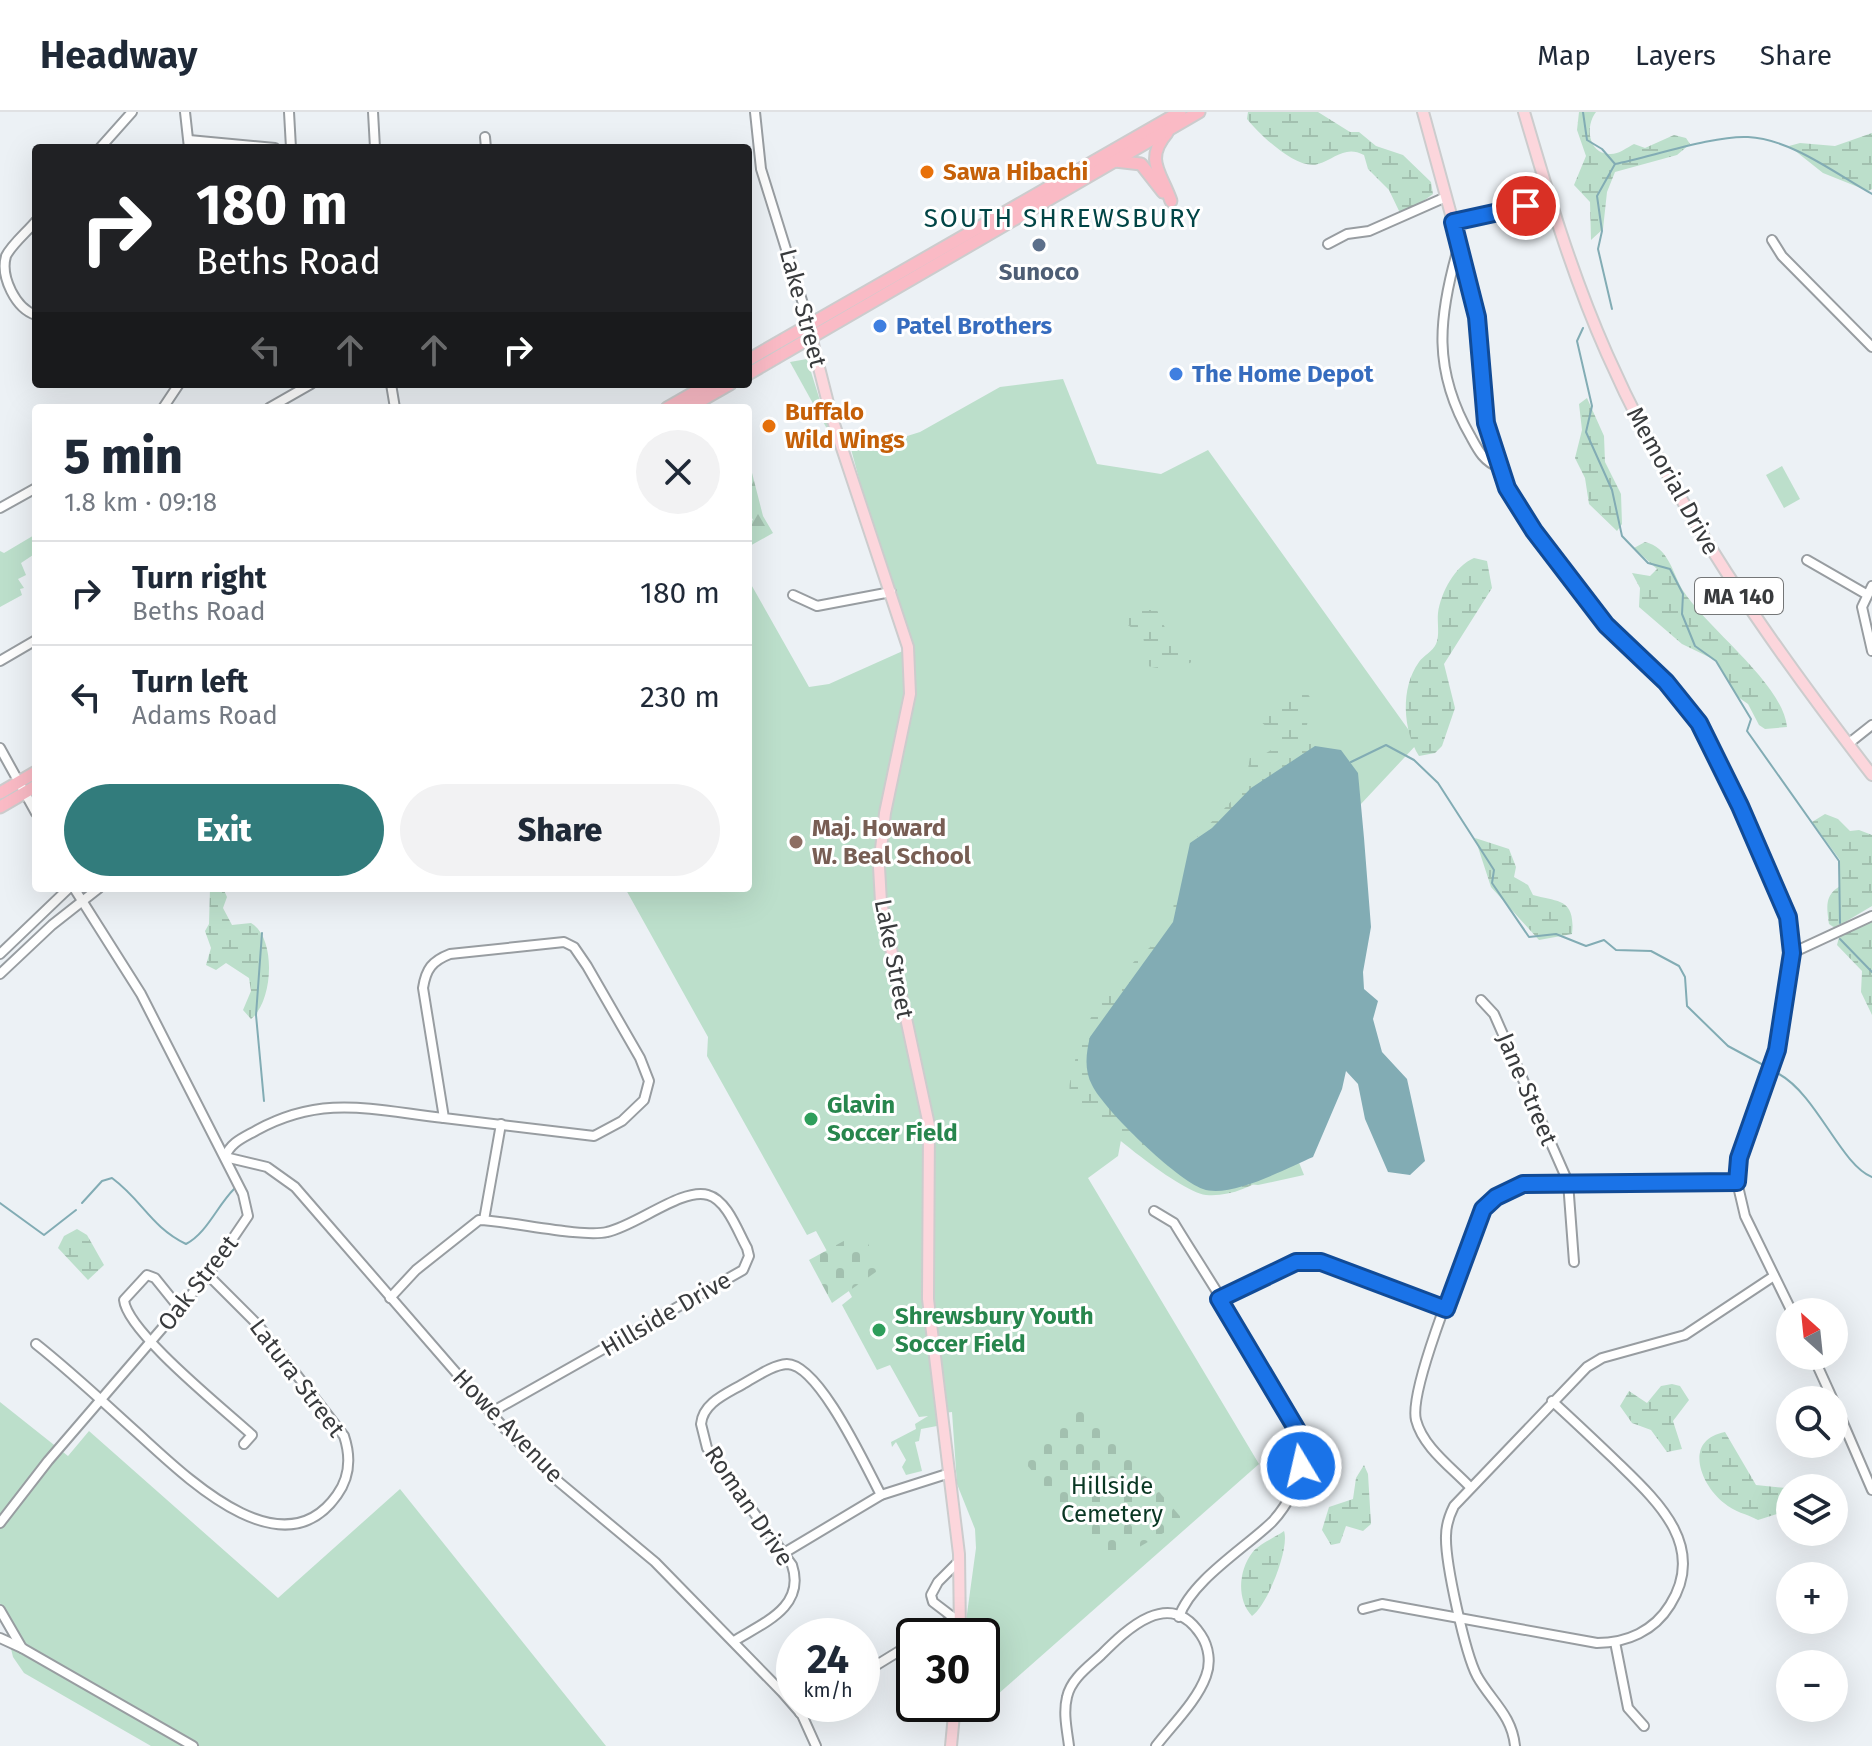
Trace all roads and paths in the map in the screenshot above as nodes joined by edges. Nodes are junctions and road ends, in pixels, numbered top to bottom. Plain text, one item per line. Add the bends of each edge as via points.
1 (132, 112) edge
2 (185, 112) edge
3 (289, 112) edge
4 (373, 112) edge
5 (755, 112) edge
6 (1161, 112) edge
7 (1180, 112) edge
8 (1199, 112) edge
9 (1423, 112) edge
10 (1524, 112) edge
11 (1172, 128) junction
12 (1151, 129) junction
13 (485, 137) dead end
14 (104, 144) edge
15 (189, 144) edge
16 (291, 144) edge
17 (375, 144) edge
18 (486, 144) edge
19 (759, 160) junction
20 (1110, 162) junction
21 (752, 163) edge
22 (1446, 197) junction
23 (1550, 200) junction
24 (1453, 222) junction
25 (32, 226) edge
26 (1772, 240) dead end
27 (1328, 244) dead end
28 (1459, 245) junction
29 (32, 313) edge
30 (809, 323) junction
31 (811, 337) junction
32 (1872, 347) edge
33 (752, 358) edge
34 (752, 372) edge
35 (304, 388) edge
36 (702, 388) edge
37 (723, 388) edge
38 (276, 404) edge
39 (674, 404) edge
40 (695, 404) edge
41 (1499, 467) junction
42 (32, 490) edge
43 (0, 508) edge
44 (1807, 560) dead end
45 (1872, 586) edge
46 (891, 592) junction
47 (1866, 594) junction
48 (793, 595) dead end
49 (32, 642) edge
50 (1872, 651) edge
51 (0, 661) edge
52 (1872, 725) edge
53 (1848, 744) junction
54 (0, 748) edge
55 (1872, 775) edge
56 (27, 787) edge
57 (0, 793) edge
58 (0, 807) edge
59 (68, 892) edge
60 (75, 892) edge
61 (94, 892) edge
62 (82, 903) junction
63 (1872, 916) edge
64 (1792, 953) junction
65 (0, 954) edge
66 (0, 974) edge
67 (1481, 1000) dead end
68 (444, 1118) junction
69 (501, 1124) junction
70 (225, 1157) junction
71 (1568, 1182) junction
72 (1737, 1182) junction
73 (1154, 1211) dead end
74 (484, 1220) junction
75 (1574, 1262) dead end
76 (208, 1275) junction
77 (1774, 1276) junction
78 (390, 1298) junction
79 (1785, 1298) edge
80 (1219, 1299) junction
81 (180, 1309) junction
82 (1446, 1309) junction
83 (151, 1342) junction
84 (36, 1344) dead end
85 (100, 1401) junction
86 (1552, 1401) junction
87 (490, 1413) junction
88 (1848, 1434) edge
89 (244, 1444) dead end
90 (950, 1473) junction
91 (1470, 1487) junction
92 (1872, 1490) edge
93 (881, 1495) junction
94 (0, 1523) edge
95 (784, 1553) junction
96 (959, 1561) junction
97 (1363, 1609) dead end
98 (0, 1610) edge
99 (957, 1616) junction
100 (1179, 1617) junction
101 (954, 1618) edge
102 (1462, 1619) junction
103 (0, 1638) edge
104 (734, 1641) junction
105 (1615, 1642) junction
106 (22, 1648) junction
107 (776, 1687) edge
108 (804, 1722) edge
109 (953, 1722) edge
110 (1644, 1726) dead end
111 (193, 1746) edge
112 (816, 1746) edge
113 (951, 1746) edge
114 (1069, 1746) edge
115 (1156, 1746) edge
116 (1515, 1746) edge

1 - 14 street
2 - 15 street
3 - 16 street
4 - 17 street
5 - 19 street, Lake Street
6 - 12 highway
7 - 12 highway
8 - 11 highway
9 - 22 main road
10 - 23 main road, MA 140
11 - 20 highway
11 - 20 highway via 1154,154 1171,201 1141,164
12 - 30 highway
13 - 18 street
19 - 21 street
19 - 30 street, Lake Street
20 - 31 highway
22 - 24 main road
22 - 27 street
23 - 24 main road
23 - 53 main road, Memorial Drive / MA 140 via 1606,351 1681,500 1773,645
24 - 28 street
25 - 29 street via 4,264 18,304
26 - 32 street
28 - 41 street via 1477,317 1484,412
28 - 41 street via 1443,317 1442,362 1462,421 1486,460
30 - 31 main road, Lake Street
30 - 33 highway
31 - 34 highway
31 - 46 main road, Lake Street via 831,415
35 - 38 street
36 - 39 highway
37 - 40 highway
41 - 64 street via 1526,519 1577,589 1617,638 1673,688 1699,723 1779,891
42 - 43 street
44 - 47 street
45 - 47 street
46 - 48 street via 817,606
46 - 90 main road, Lake Street via 908,644 911,678 884,824 881,902 929,1125 928,1299
47 - 50 street via 1862,614
49 - 51 street
52 - 53 street
53 - 55 main road, Memorial Drive / MA 140
54 - 56 street
56 - 57 highway
56 - 58 highway
59 - 65 street
60 - 62 street, Oak Street
61 - 62 street
62 - 66 street
62 - 70 street, Oak Street via 141,994
63 - 64 street
64 - 72 street via 1777,1050 1739,1158
67 - 71 street, Jane Street via 1494,1014
68 - 69 street
68 - 69 street via 423,988 425,971 437,958 450,954 564,942 587,966 640,1058 649,1081 644,1100 622,1121 594,1136
68 - 70 street via 340,1107 305,1109 230,1145
69 - 74 street
70 - 76 street, Oak Street via 248,1216
70 - 78 street, Howe Avenue via 267,1167 286,1178
71 - 72 street
71 - 75 street, Jane Street
71 - 82 street via 1523,1184 1483,1209
72 - 77 street via 1745,1216
73 - 80 street via 1174,1223
74 - 78 street via 416,1270
74 - 87 street, Hillside Drive via 603,1234 635,1224 684,1196 704,1193 720,1203 749,1256 734,1278
76 - 81 street, Oak Street
76 - 85 street, Latura Street via 256,1322 340,1430 349,1463 333,1501 296,1523 248,1515 202,1492
77 - 79 street
77 - 86 street via 1685,1335 1594,1362
78 - 87 street, Howe Avenue
80 - 82 street via 1296,1262 1321,1262
80 - 100 street via 1297,1430 1301,1469 1281,1511 1203,1584
81 - 83 street, Oak Street
81 - 83 street via 155,1278 139,1279 124,1304
82 - 91 street via 1415,1391 1416,1419 1430,1447
83 - 85 street, Oak Street
83 - 89 street via 252,1435
84 - 85 street, Latura Street
85 - 94 street, Oak Street
86 - 91 street
86 - 105 street via 1656,1500 1680,1541 1682,1577 1668,1610 1641,1633
87 - 104 street, Howe Avenue via 532,1458 655,1562
88 - 92 street
90 - 93 street
90 - 96 main road, Lake Street
91 - 102 street via 1450,1513 1446,1532
93 - 95 street
93 - 95 street, Roman Drive via 821,1389 801,1367 777,1366 720,1397 702,1417 704,1440
95 - 104 street, Roman Drive via 795,1576 791,1601
96 - 99 main road, Lake Street
96 - 99 street via 931,1595 933,1602
97 - 102 street via 1382,1604
98 - 106 street
99 - 101 street
100 - 114 street via 1163,1614 1139,1620 1077,1678 1066,1701
100 - 115 street via 1203,1638 1208,1670
102 - 105 street via 1588,1642
102 - 116 street via 1473,1667 1506,1715
103 - 106 street
104 - 107 street, Howe Avenue
105 - 110 street via 1628,1708
106 - 111 street
108 - 112 street, Howe Avenue
109 - 113 main road

